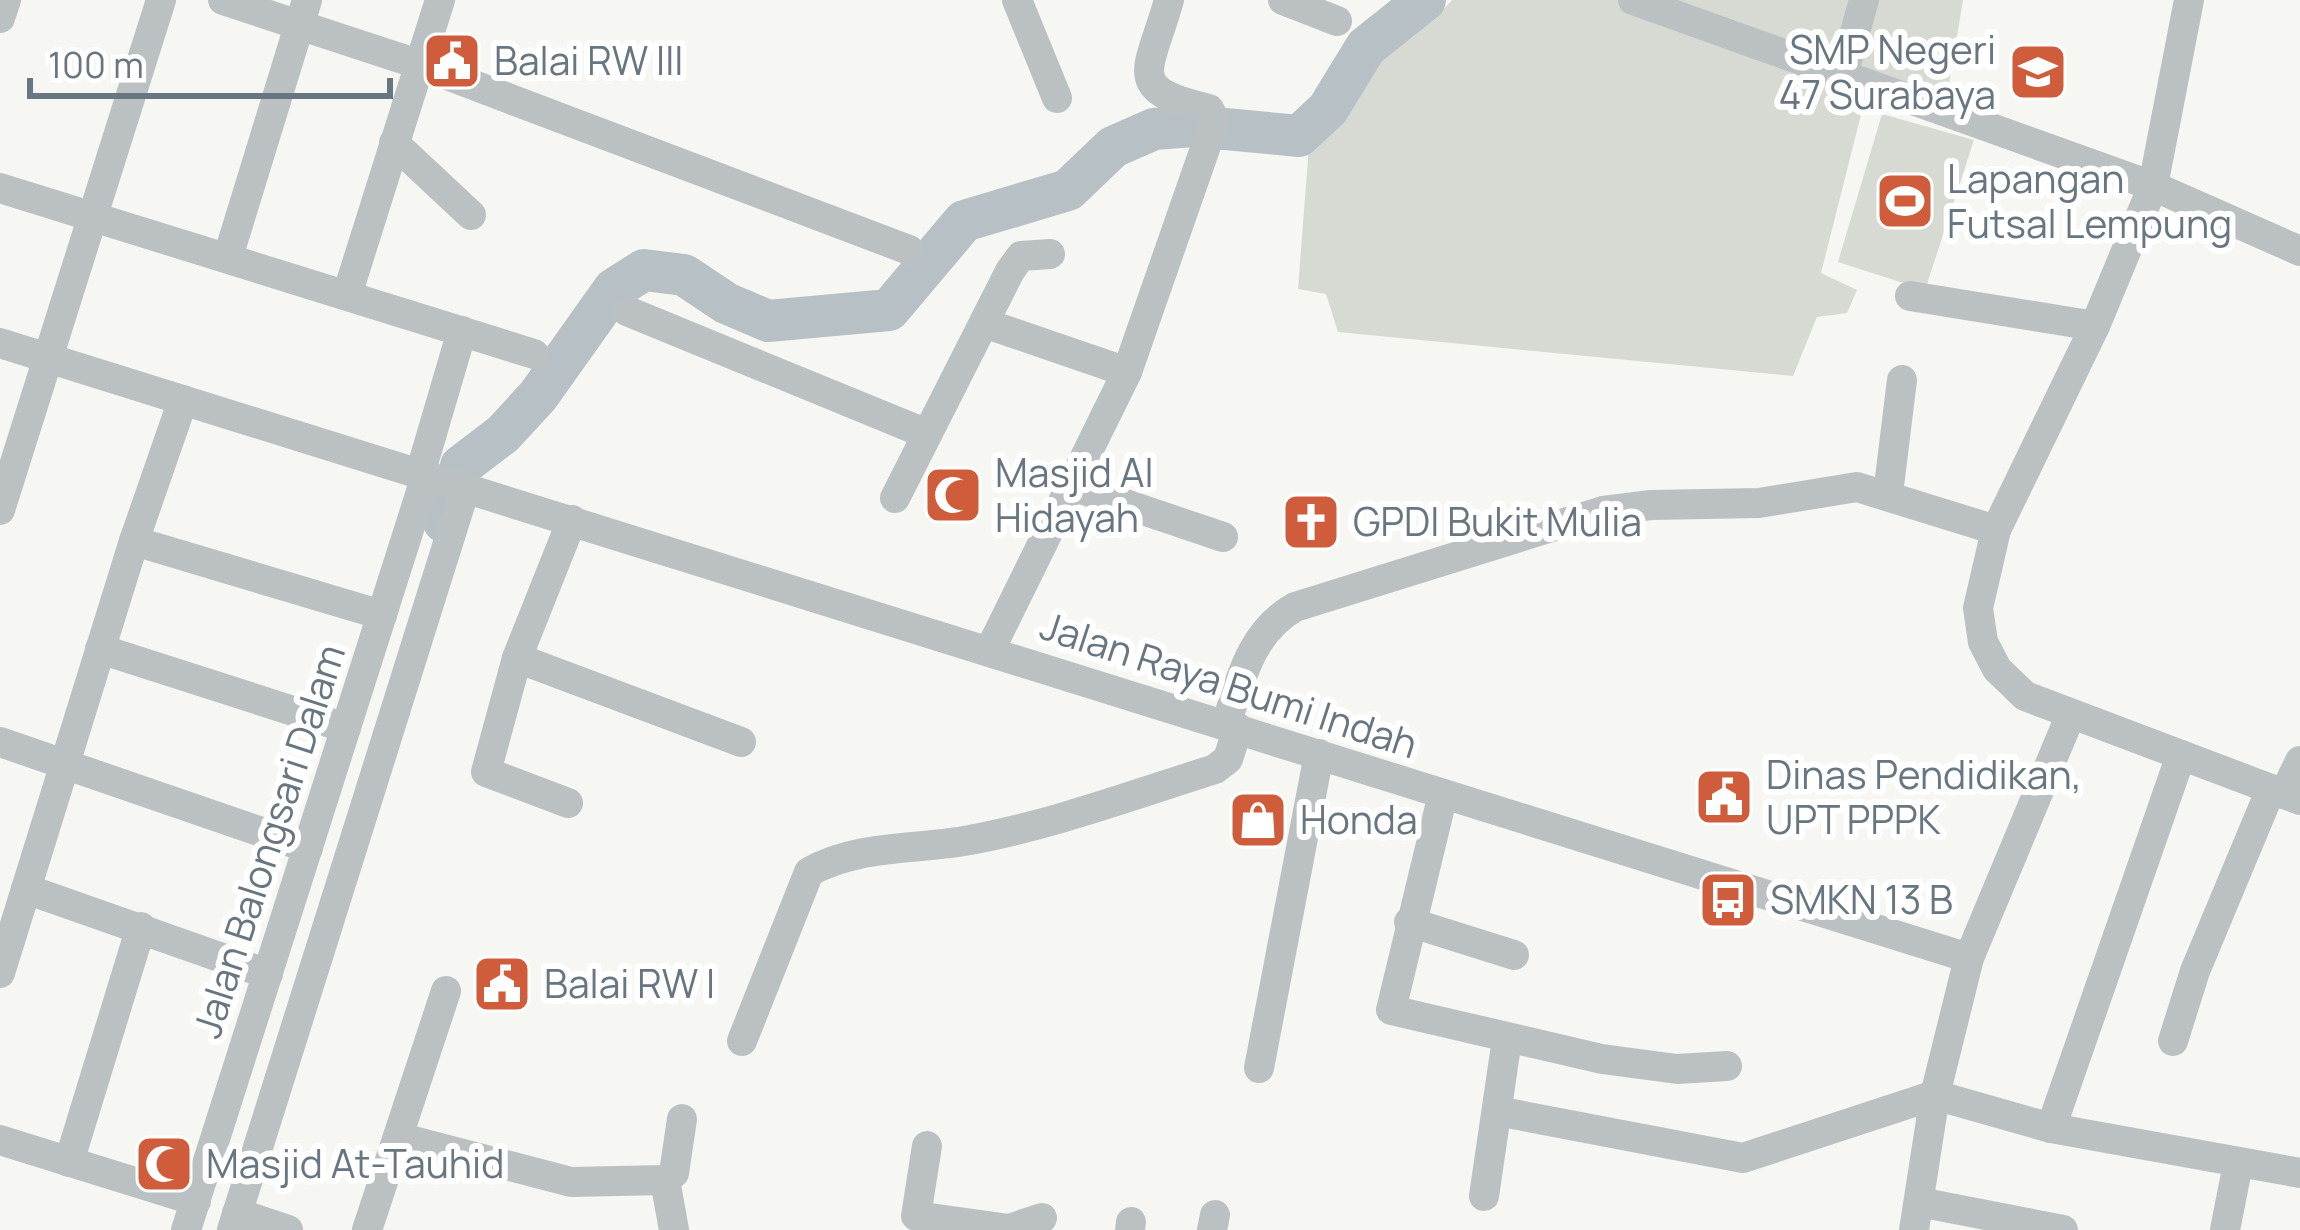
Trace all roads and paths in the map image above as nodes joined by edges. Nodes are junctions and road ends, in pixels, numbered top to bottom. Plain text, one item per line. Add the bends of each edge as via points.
1 (6, 0) edge
2 (161, 0) edge
3 (223, 0) edge
4 (440, 0) edge
5 (1017, 0) edge
6 (1169, 0) edge
7 (1283, 0) edge
8 (1634, 0) edge
9 (1864, 0) edge
10 (2189, 0) edge
11 (303, 12) edge
12 (0, 18) edge
13 (1336, 21) dead end
14 (418, 64) junction
15 (1843, 75) junction
16 (1057, 98) dead end
17 (394, 143) junction
18 (2152, 186) junction
19 (0, 188) edge
20 (471, 214) dead end
21 (92, 216) junction
22 (909, 250) dead end
23 (2300, 251) edge
24 (1050, 254) dead end
25 (228, 257) junction
26 (347, 295) junction
27 (1910, 296) dead end
28 (627, 311) dead end
29 (984, 323) junction
30 (2095, 326) junction
31 (461, 331) junction
32 (0, 343) edge
33 (534, 354) dead end
34 (47, 358) junction
35 (1127, 372) junction
36 (1902, 380) dead end
37 (184, 400) junction
38 (927, 434) junction
39 (443, 482) junction
40 (1075, 487) junction
41 (1888, 494) junction
42 (895, 498) dead end
43 (0, 510) edge
44 (572, 520) junction
45 (1996, 530) junction
46 (1223, 537) dead end
47 (134, 542) junction
48 (382, 615) junction
49 (100, 649) junction
50 (991, 650) junction
51 (517, 658) junction
52 (2071, 714) junction
53 (1232, 726) junction
54 (346, 728) junction
55 (0, 742) edge
56 (741, 742) dead end
57 (1319, 754) junction
58 (2181, 755) junction
59 (2300, 761) edge
60 (65, 763) junction
61 (1443, 794) junction
62 (2285, 795) edge
63 (568, 803) dead end
64 (308, 848) junction
65 (26, 889) junction
66 (1409, 922) junction
67 (141, 928) junction
68 (1514, 955) dead end
69 (1969, 958) junction
70 (0, 973) edge
71 (268, 974) junction
72 (446, 991) dead end
73 (1507, 1040) junction
74 (742, 1041) dead end
75 (2173, 1041) dead end
76 (1726, 1066) dead end
77 (1258, 1068) dead end
78 (1935, 1095) junction
79 (1497, 1111) junction
80 (682, 1119) dead end
81 (2051, 1128) junction
82 (398, 1137) junction
83 (0, 1140) edge
84 (927, 1146) dead end
85 (69, 1162) junction
86 (2238, 1164) junction
87 (2300, 1173) edge
88 (665, 1180) junction
89 (1484, 1196) dead end
90 (191, 1215) edge
91 (1917, 1216) edge
92 (1042, 1218) dead end
93 (234, 1222) edge
94 (288, 1230) edge
95 (368, 1230) edge
96 (674, 1230) edge
97 (1009, 1230) edge
98 (2063, 1230) edge
99 (2225, 1230) edge

1 - 12 street
2 - 21 street
3 - 11 street
4 - 14 street
5 - 16 street
6 - 35 street via 1151,83 1162,98 1208,109 1213,128
7 - 13 street
8 - 15 street
9 - 15 street
10 - 18 street
11 - 14 street
11 - 25 street
14 - 17 street
14 - 22 street
15 - 18 street
17 - 20 street
17 - 26 street
18 - 23 street
18 - 30 street
19 - 21 street
21 - 25 street
21 - 34 street
24 - 29 street via 1021,256
25 - 26 street
26 - 31 street
27 - 30 street
28 - 38 street
29 - 35 street
29 - 38 street
30 - 45 street
31 - 33 street
31 - 39 street
32 - 34 street, Jalan Raya Bumi Indah
34 - 37 street, Jalan Raya Bumi Indah
34 - 43 street
35 - 40 street
36 - 41 street
37 - 39 street, Jalan Raya Bumi Indah
37 - 47 street
38 - 42 street
39 - 44 street, Jalan Raya Bumi Indah
39 - 48 street, Jalan Balongsari Dalam
39 - 93 street
40 - 46 street
40 - 50 street
41 - 45 street
41 - 53 street via 1858,487 1603,511 1295,607 1270,621 1258,640
44 - 50 street, Jalan Raya Bumi Indah
44 - 51 street
45 - 52 street via 1978,608 1983,642 2009,683
47 - 48 street
47 - 49 street
48 - 54 street, Jalan Balongsari Dalam
49 - 54 street
49 - 60 street
50 - 53 street, Jalan Raya Bumi Indah
51 - 56 street
51 - 63 street via 486,772
52 - 58 street
52 - 69 street
53 - 57 street, Jalan Raya Bumi Indah
53 - 74 street via 1228,759 1215,769 1026,826 868,851 809,872
54 - 64 street, Jalan Balongsari Dalam
55 - 60 street
57 - 61 street, Jalan Raya Bumi Indah
57 - 77 street
58 - 62 street
58 - 81 street
59 - 62 street
60 - 64 street
60 - 65 street
61 - 66 street
61 - 69 street, Jalan Raya Bumi Indah
62 - 75 street via 2195,971
64 - 71 street, Jalan Balongsari Dalam
65 - 67 street
65 - 70 street
66 - 68 street
66 - 73 street via 1391,1010
67 - 71 street
67 - 85 street
69 - 78 street
71 - 90 street, Jalan Balongsari Dalam
72 - 82 street
73 - 76 street via 1647,1066
73 - 79 street
78 - 79 street via 1743,1158
78 - 81 street
78 - 91 street
79 - 89 street
80 - 88 street via 674,1173
81 - 86 street
82 - 88 street via 572,1182
82 - 95 street
83 - 85 street
84 - 97 street via 916,1216
85 - 90 street
86 - 87 street
86 - 99 street
88 - 96 street
91 - 98 street
92 - 97 street
93 - 94 street

